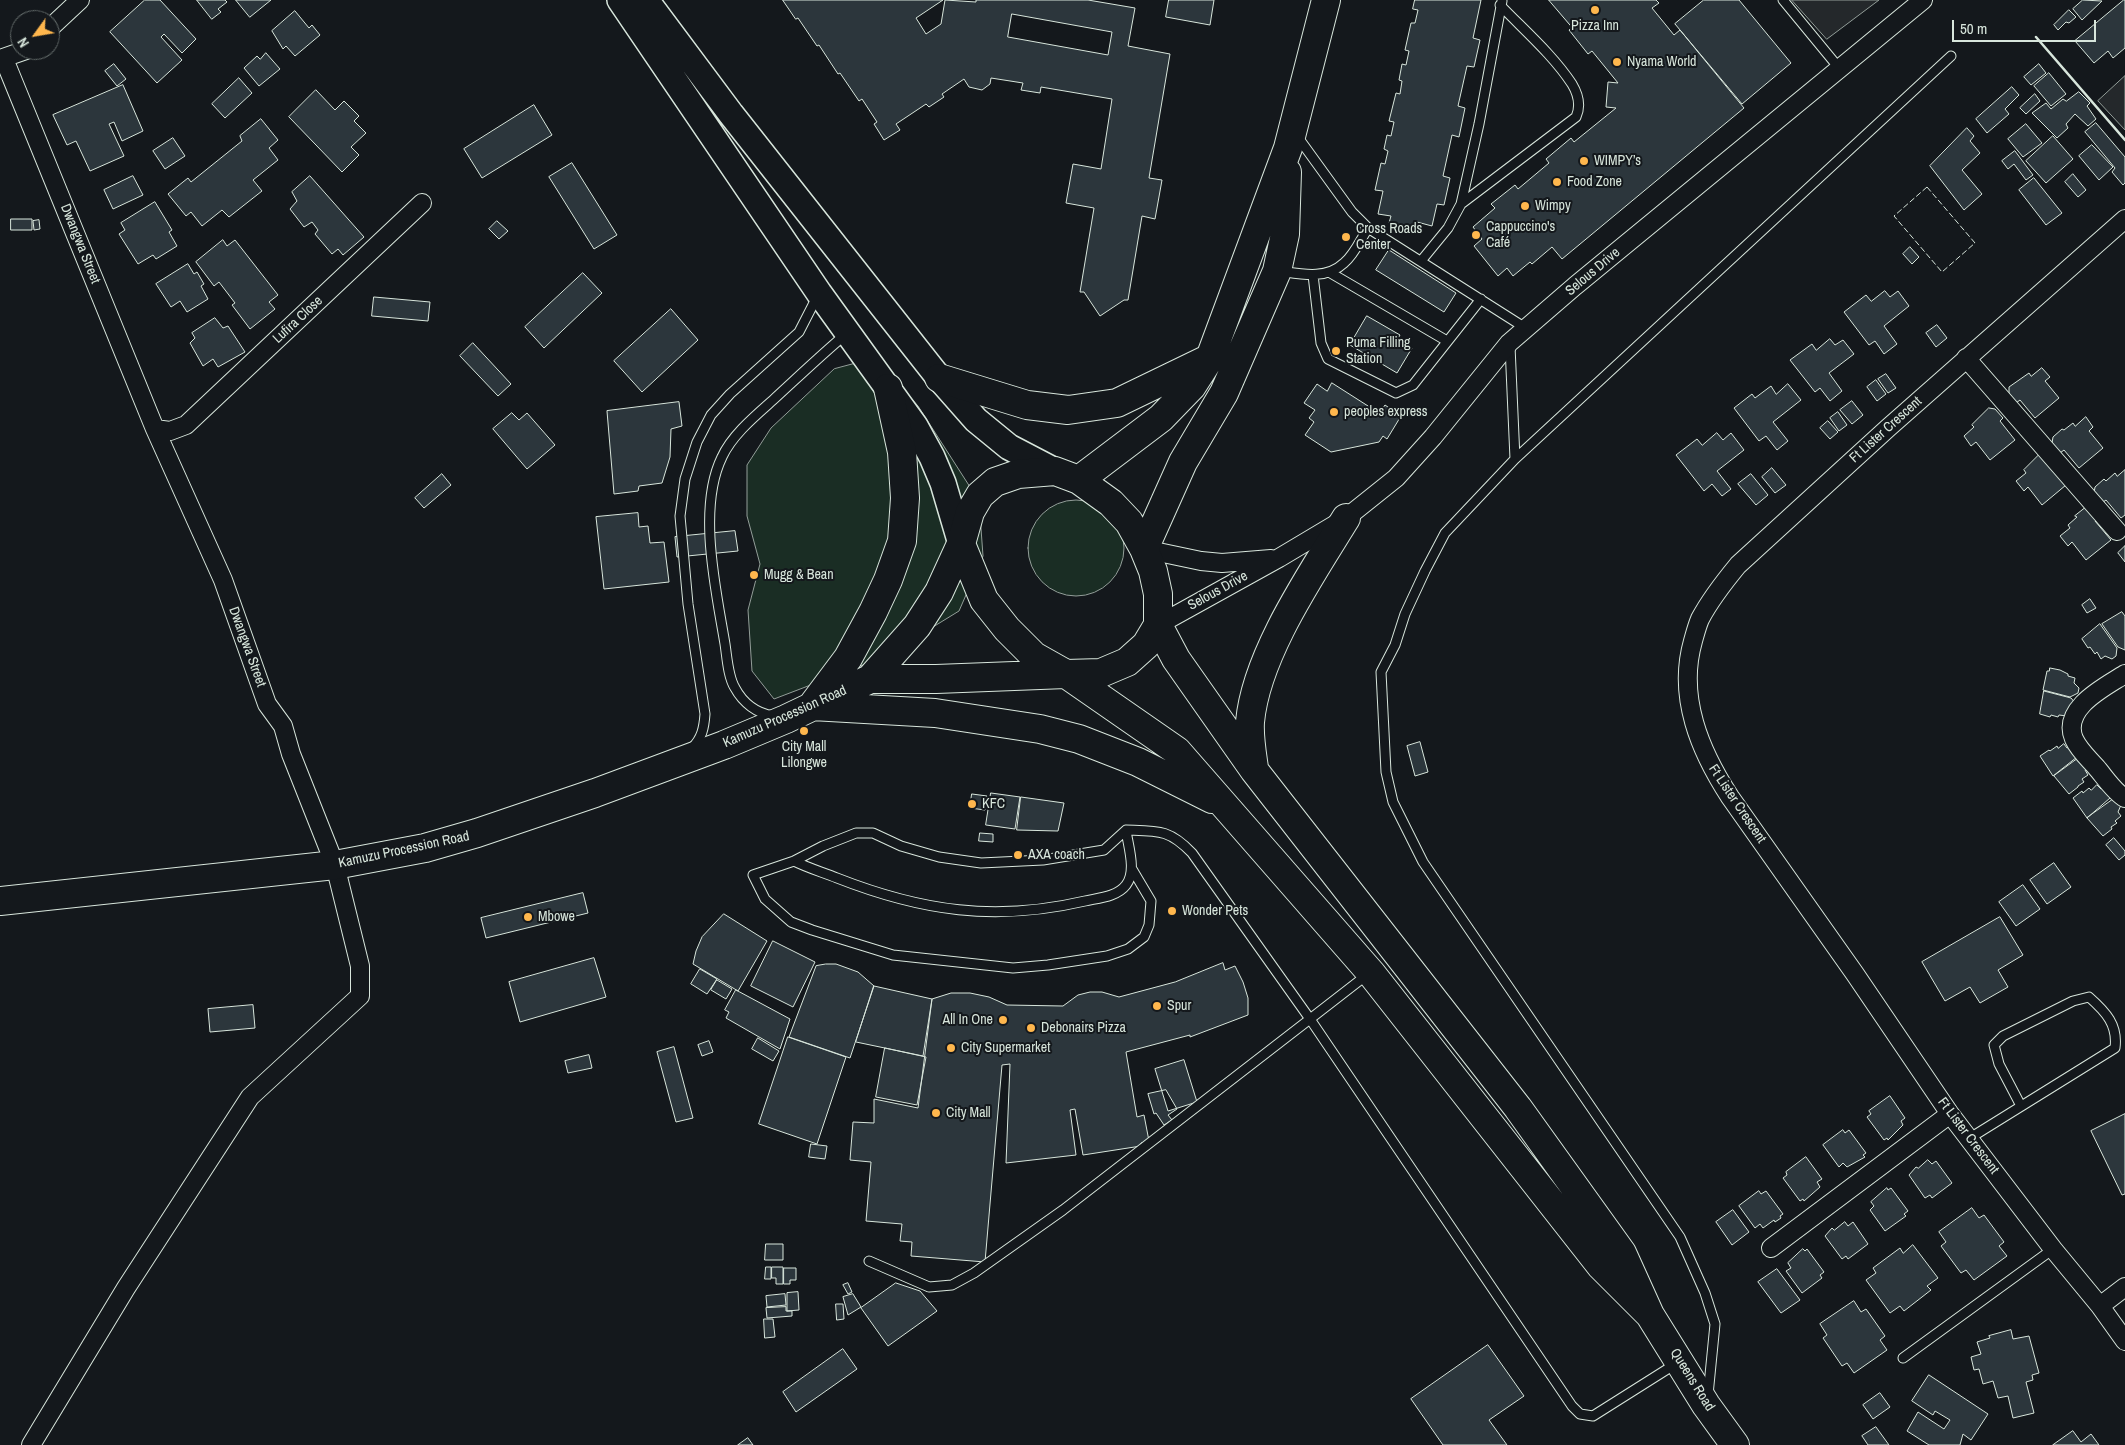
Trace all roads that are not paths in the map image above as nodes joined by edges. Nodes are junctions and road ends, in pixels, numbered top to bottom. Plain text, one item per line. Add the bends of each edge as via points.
1 (80, 0) edge
2 (620, 0) edge
3 (646, 0) edge
4 (1326, 0) edge
5 (1783, 0) edge
6 (1923, 0) edge
7 (1501, 2) edge
8 (60, 19) edge
9 (1951, 56) dead end
10 (2, 59) edge
11 (1839, 68) junction
12 (1290, 139) junction
13 (422, 203) dead end
14 (1461, 204) junction
15 (2125, 219) edge
16 (1368, 228) junction
17 (1421, 261) junction
18 (1277, 271) junction
19 (1329, 272) junction
20 (1313, 275) junction
21 (819, 293) junction
22 (1480, 299) junction
23 (1527, 329) junction
24 (848, 332) junction
25 (1447, 341) junction
26 (1509, 343) junction
27 (1210, 358) junction
28 (1966, 358) junction
29 (939, 378) junction
30 (888, 388) junction
31 (163, 430) junction
32 (1515, 459) junction
33 (1067, 475) junction
34 (1346, 518) junction
35 (2117, 531) dead end
36 (962, 544) junction
37 (1144, 549) junction
38 (1279, 558) junction
39 (1158, 625) junction
40 (1066, 674) junction
41 (2125, 674) edge
42 (870, 679) junction
43 (812, 706) junction
44 (786, 719) junction
45 (678, 761) junction
46 (1254, 770) junction
47 (2125, 798) edge
48 (1225, 805) junction
49 (1126, 830) junction
50 (794, 861) junction
51 (335, 865) junction
52 (1132, 869) junction
53 (0, 901) edge
54 (1370, 973) junction
55 (1310, 1019) junction
56 (2021, 1106) junction
57 (1950, 1114) junction
58 (1970, 1138) junction
59 (1771, 1248) dead end
60 (2053, 1249) junction
61 (869, 1261) dead end
62 (2125, 1287) edge
63 (2100, 1306) junction
64 (1650, 1314) junction
65 (2125, 1341) edge
66 (1903, 1358) dead end
67 (1680, 1362) junction
68 (1706, 1405) junction
69 (31, 1445) edge
70 (1735, 1445) edge

1 - 8 street
2 - 21 main road
3 - 29 main road via 731,114
4 - 12 highway
5 - 11 lane
6 - 11 street, Selous Drive
7 - 14 lane
7 - 14 lane via 1572,85 1579,111 1576,117
9 - 32 lane
10 - 31 street, Dwangwa Street
11 - 23 street, Selous Drive
12 - 16 lane
12 - 18 highway via 1285,234
12 - 27 highway
13 - 31 street, Lufira Close via 186,425
14 - 17 lane via 1448,228
15 - 28 street, Ft Lister Crescent
16 - 17 lane
16 - 19 lane via 1344,264
17 - 22 lane
18 - 20 lane
18 - 37 highway via 1224,393 1183,462
19 - 20 lane
19 - 25 lane
20 - 25 lane via 1321,343 1328,359 1396,393 1413,385
21 - 24 main road
21 - 45 lane via 799,332 711,415 697,442 685,478 680,516 688,604 705,714 704,729 698,742
22 - 23 lane
22 - 25 lane
23 - 26 street, Selous Drive
24 - 30 main road
24 - 44 lane via 736,437 722,456 711,500 711,543 734,687 749,706 766,715
26 - 32 lane
26 - 34 street, Selous Drive via 1396,478
27 - 29 highway via 1117,403 1068,410 1027,405
27 - 33 highway via 1192,386 1161,418
28 - 35 street
28 - 57 street, Ft Lister Crescent via 1738,565 1700,620 1690,654 1688,688 1698,737 1714,773
29 - 33 main road via 976,420 1002,442
30 - 36 main road via 932,457
30 - 43 highway via 902,452 905,498 902,541 873,612 848,658
31 - 51 street, Dwangwa Street via 223,580 267,704 283,726
32 - 68 lane via 1445,533 1381,672 1388,779 1393,802 1423,862 1680,1237 1715,1324
33 - 36 highway via 1018,474 994,482 980,495 970,512
33 - 37 highway via 1111,503
34 - 38 street, Selous Drive
34 - 46 highway via 1303,588 1258,683 1250,723
36 - 40 highway via 984,600 1007,629 1034,656
36 - 42 highway via 939,592 916,626
37 - 38 street, Selous Drive via 1222,563
37 - 39 highway via 1154,571
38 - 39 street, Selous Drive
39 - 40 highway via 1146,645 1128,662 1101,673
39 - 46 highway via 1176,659
40 - 42 highway
40 - 48 highway via 1177,751
41 - 47 street via 2082,705 2074,715 2072,728 2081,750
42 - 43 highway, Kamuzu Procession Road
43 - 44 highway, Kamuzu Procession Road
43 - 48 highway via 935,713 1040,728 1138,762
44 - 45 highway, Kamuzu Procession Road
45 - 51 highway, Kamuzu Procession Road via 477,834 425,848
46 - 64 highway via 1518,1108 1622,1253
48 - 54 highway
49 - 50 lane via 1104,850 1043,860 982,863 939,857 901,846 873,833 856,833
49 - 52 lane
49 - 55 lane via 1157,831 1179,840 1192,853
50 - 52 lane via 874,893 928,907 970,913 1073,904 1116,893 1127,885
50 - 52 lane via 753,876 765,899 791,922 893,955 1013,968 1106,956 1128,949 1144,937 1150,925 1151,901
51 - 53 highway, Kamuzu Procession Road
51 - 69 street, Dwangwa Street via 360,966 360,996 250,1097
54 - 55 lane
54 - 64 highway via 1601,1266
55 - 61 lane via 1062,1210 974,1273 952,1285 929,1287
55 - 67 lane via 1580,1414 1593,1416
56 - 56 lane via 2115,1048 2117,1034 2103,1010 2089,997 2073,1001 2003,1036 1994,1045 1999,1064
56 - 58 lane
57 - 58 street, Ft Lister Crescent
57 - 59 street
58 - 60 street, Ft Lister Crescent
60 - 63 street, Ft Lister Crescent
60 - 66 lane
62 - 63 street
63 - 65 street, Ft Lister Crescent
64 - 67 highway, Queens Road
67 - 68 highway, Queens Road
68 - 70 highway, Queens Road

